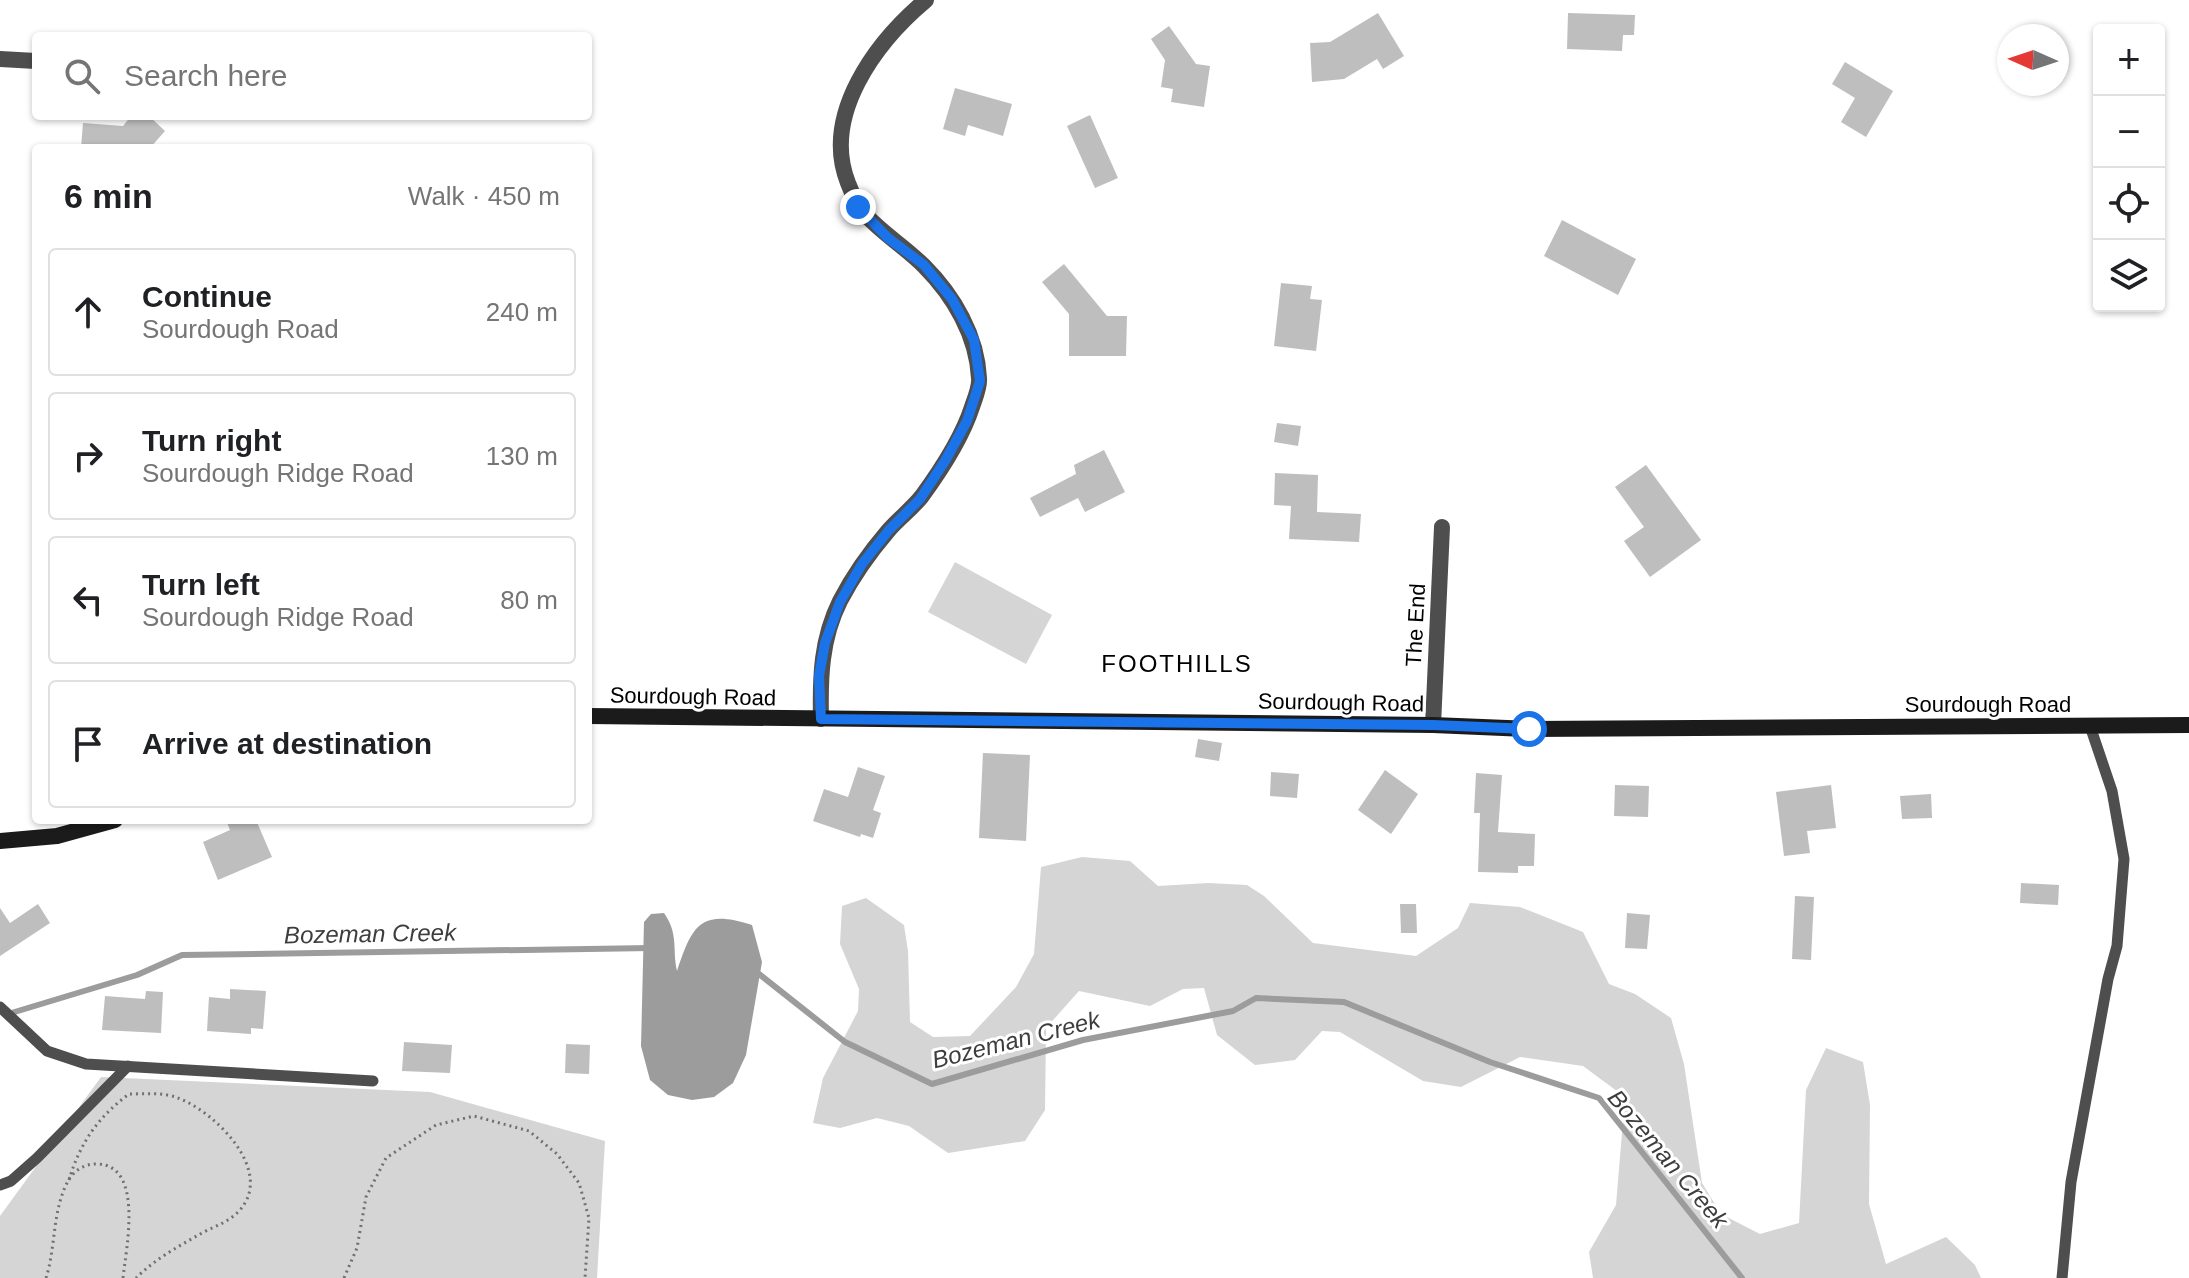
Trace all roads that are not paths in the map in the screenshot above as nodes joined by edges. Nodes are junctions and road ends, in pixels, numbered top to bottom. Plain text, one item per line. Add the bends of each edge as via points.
1 (926, 0) edge
2 (0, 59) edge
3 (32, 61) edge
4 (1442, 527) dead end
5 (592, 716) edge
6 (821, 719) junction
7 (1433, 725) junction
8 (2189, 725) edge
9 (2090, 726) junction
10 (100, 824) edge
11 (0, 841) edge
12 (0, 1007) edge
13 (128, 1066) junction
14 (373, 1081) dead end
15 (0, 1185) edge
16 (2062, 1278) edge

1 - 6 street via 883,45 859,82 842,123 841,165 858,207 924,265 952,299 974,340 980,381 967,421 945,461 920,499 862,564 840,602 819,676
2 - 3 street
4 - 7 street, The End
5 - 6 street, Sourdough Road
6 - 7 street, Sourdough Road
7 - 9 street, Sourdough Road
8 - 9 street, Sourdough Road
9 - 16 lane via 2112,791 2124,859 2117,946 2071,1182
10 - 11 street via 57,836
12 - 13 lane via 47,1051 86,1064
13 - 14 lane
13 - 15 lane via 37,1158

